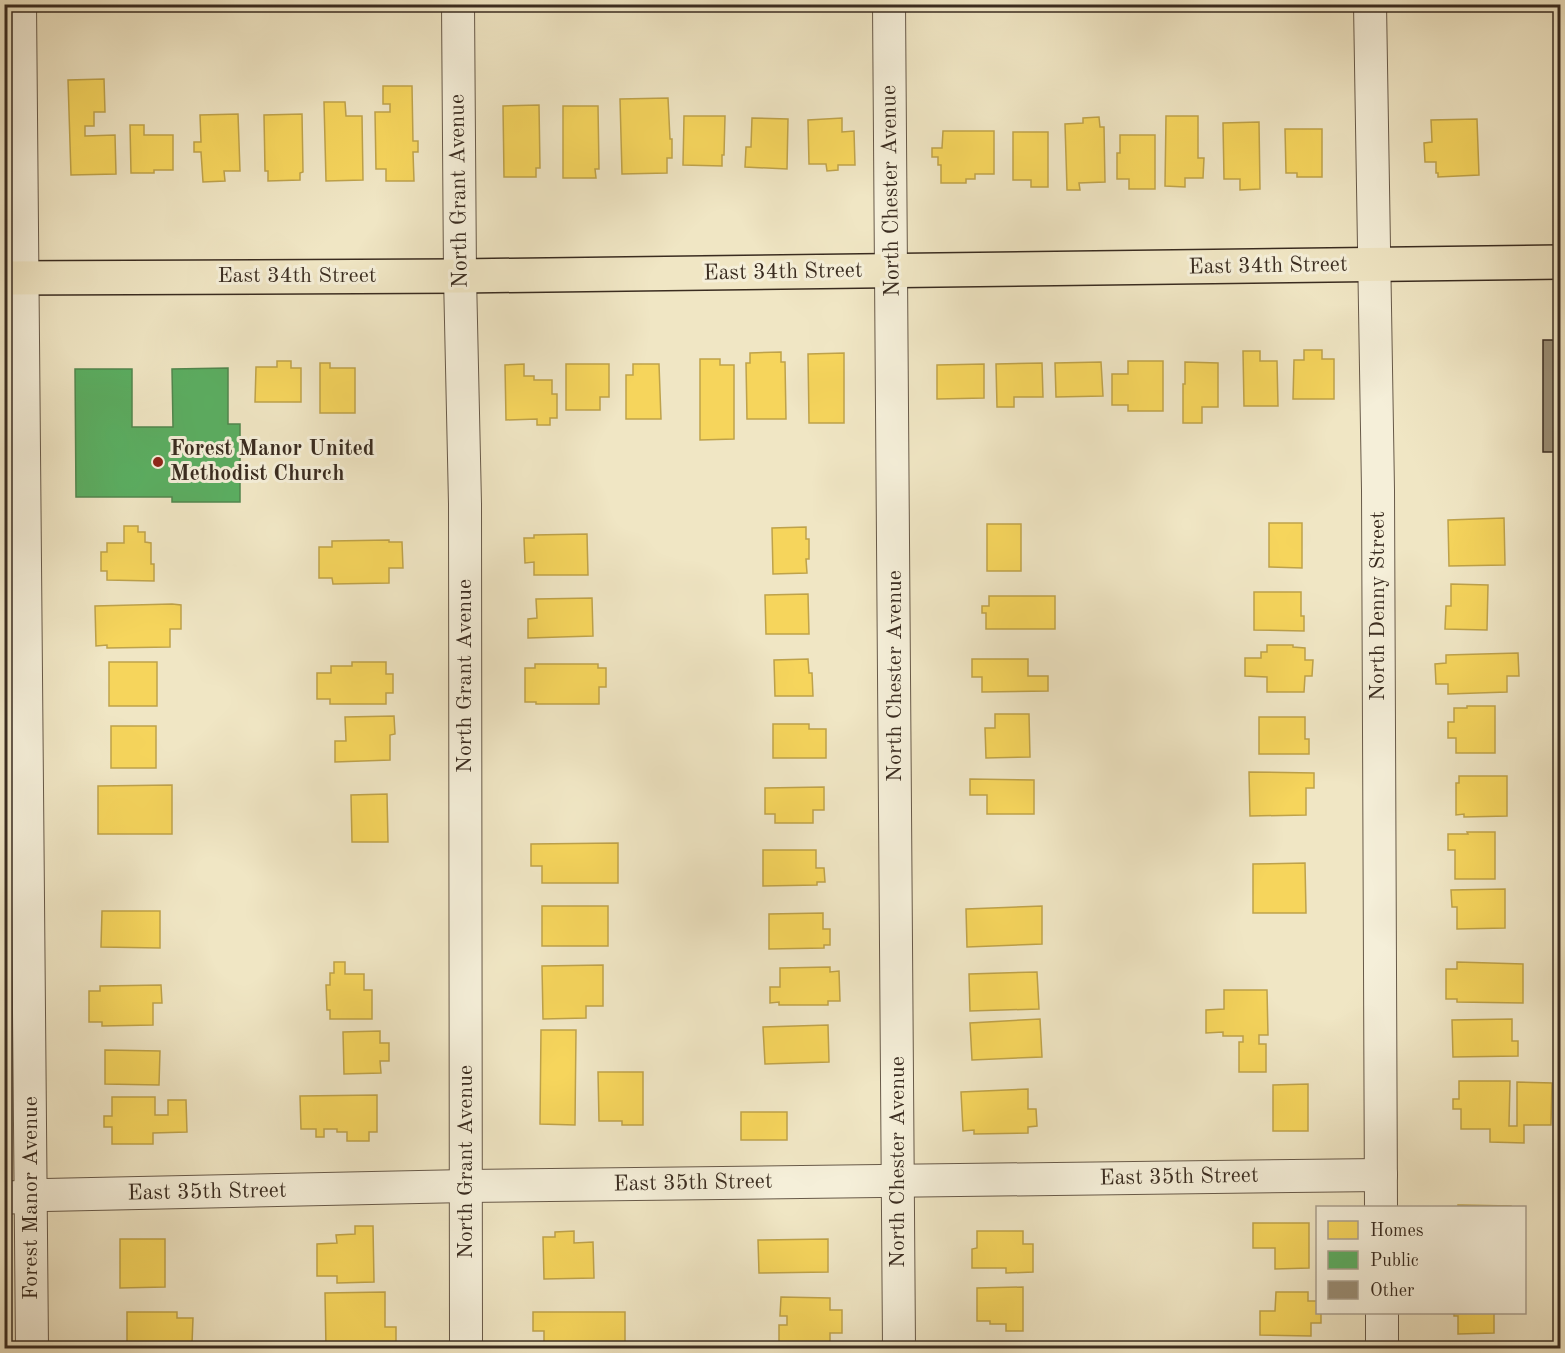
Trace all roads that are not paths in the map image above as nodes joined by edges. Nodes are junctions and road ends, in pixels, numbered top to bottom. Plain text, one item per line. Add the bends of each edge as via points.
1 (20, 4) edge
2 (458, 4) edge
3 (889, 4) edge
4 (1370, 4) edge
5 (1560, 262) edge
6 (1375, 264) junction
7 (891, 271) junction
8 (460, 276) junction
9 (13, 278) edge
10 (1381, 1175) junction
11 (898, 1181) junction
12 (466, 1186) junction
13 (18, 1198) edge
14 (1381, 1206) edge
15 (1382, 1314) edge
16 (32, 1348) edge
17 (466, 1348) edge
18 (899, 1348) edge
19 (1382, 1348) edge

1 - 9 street, Forest Manor Avenue
2 - 8 street, North Grant Avenue
3 - 7 street, North Chester Avenue
4 - 6 street, North Denny Street
5 - 6 main road, East 34th Street
6 - 7 main road, East 34th Street
6 - 10 street, North Denny Street
7 - 8 main road, East 34th Street
7 - 11 street, North Chester Avenue
8 - 9 main road, East 34th Street
8 - 12 street, North Grant Avenue via 465,504
9 - 13 street, Forest Manor Avenue
10 - 11 street, East 35th Street
10 - 14 street, North Denny Street
11 - 12 street, East 35th Street
11 - 18 street, North Chester Avenue
12 - 13 street, East 35th Street
12 - 17 street, North Grant Avenue
13 - 16 street, Forest Manor Avenue
15 - 19 street

